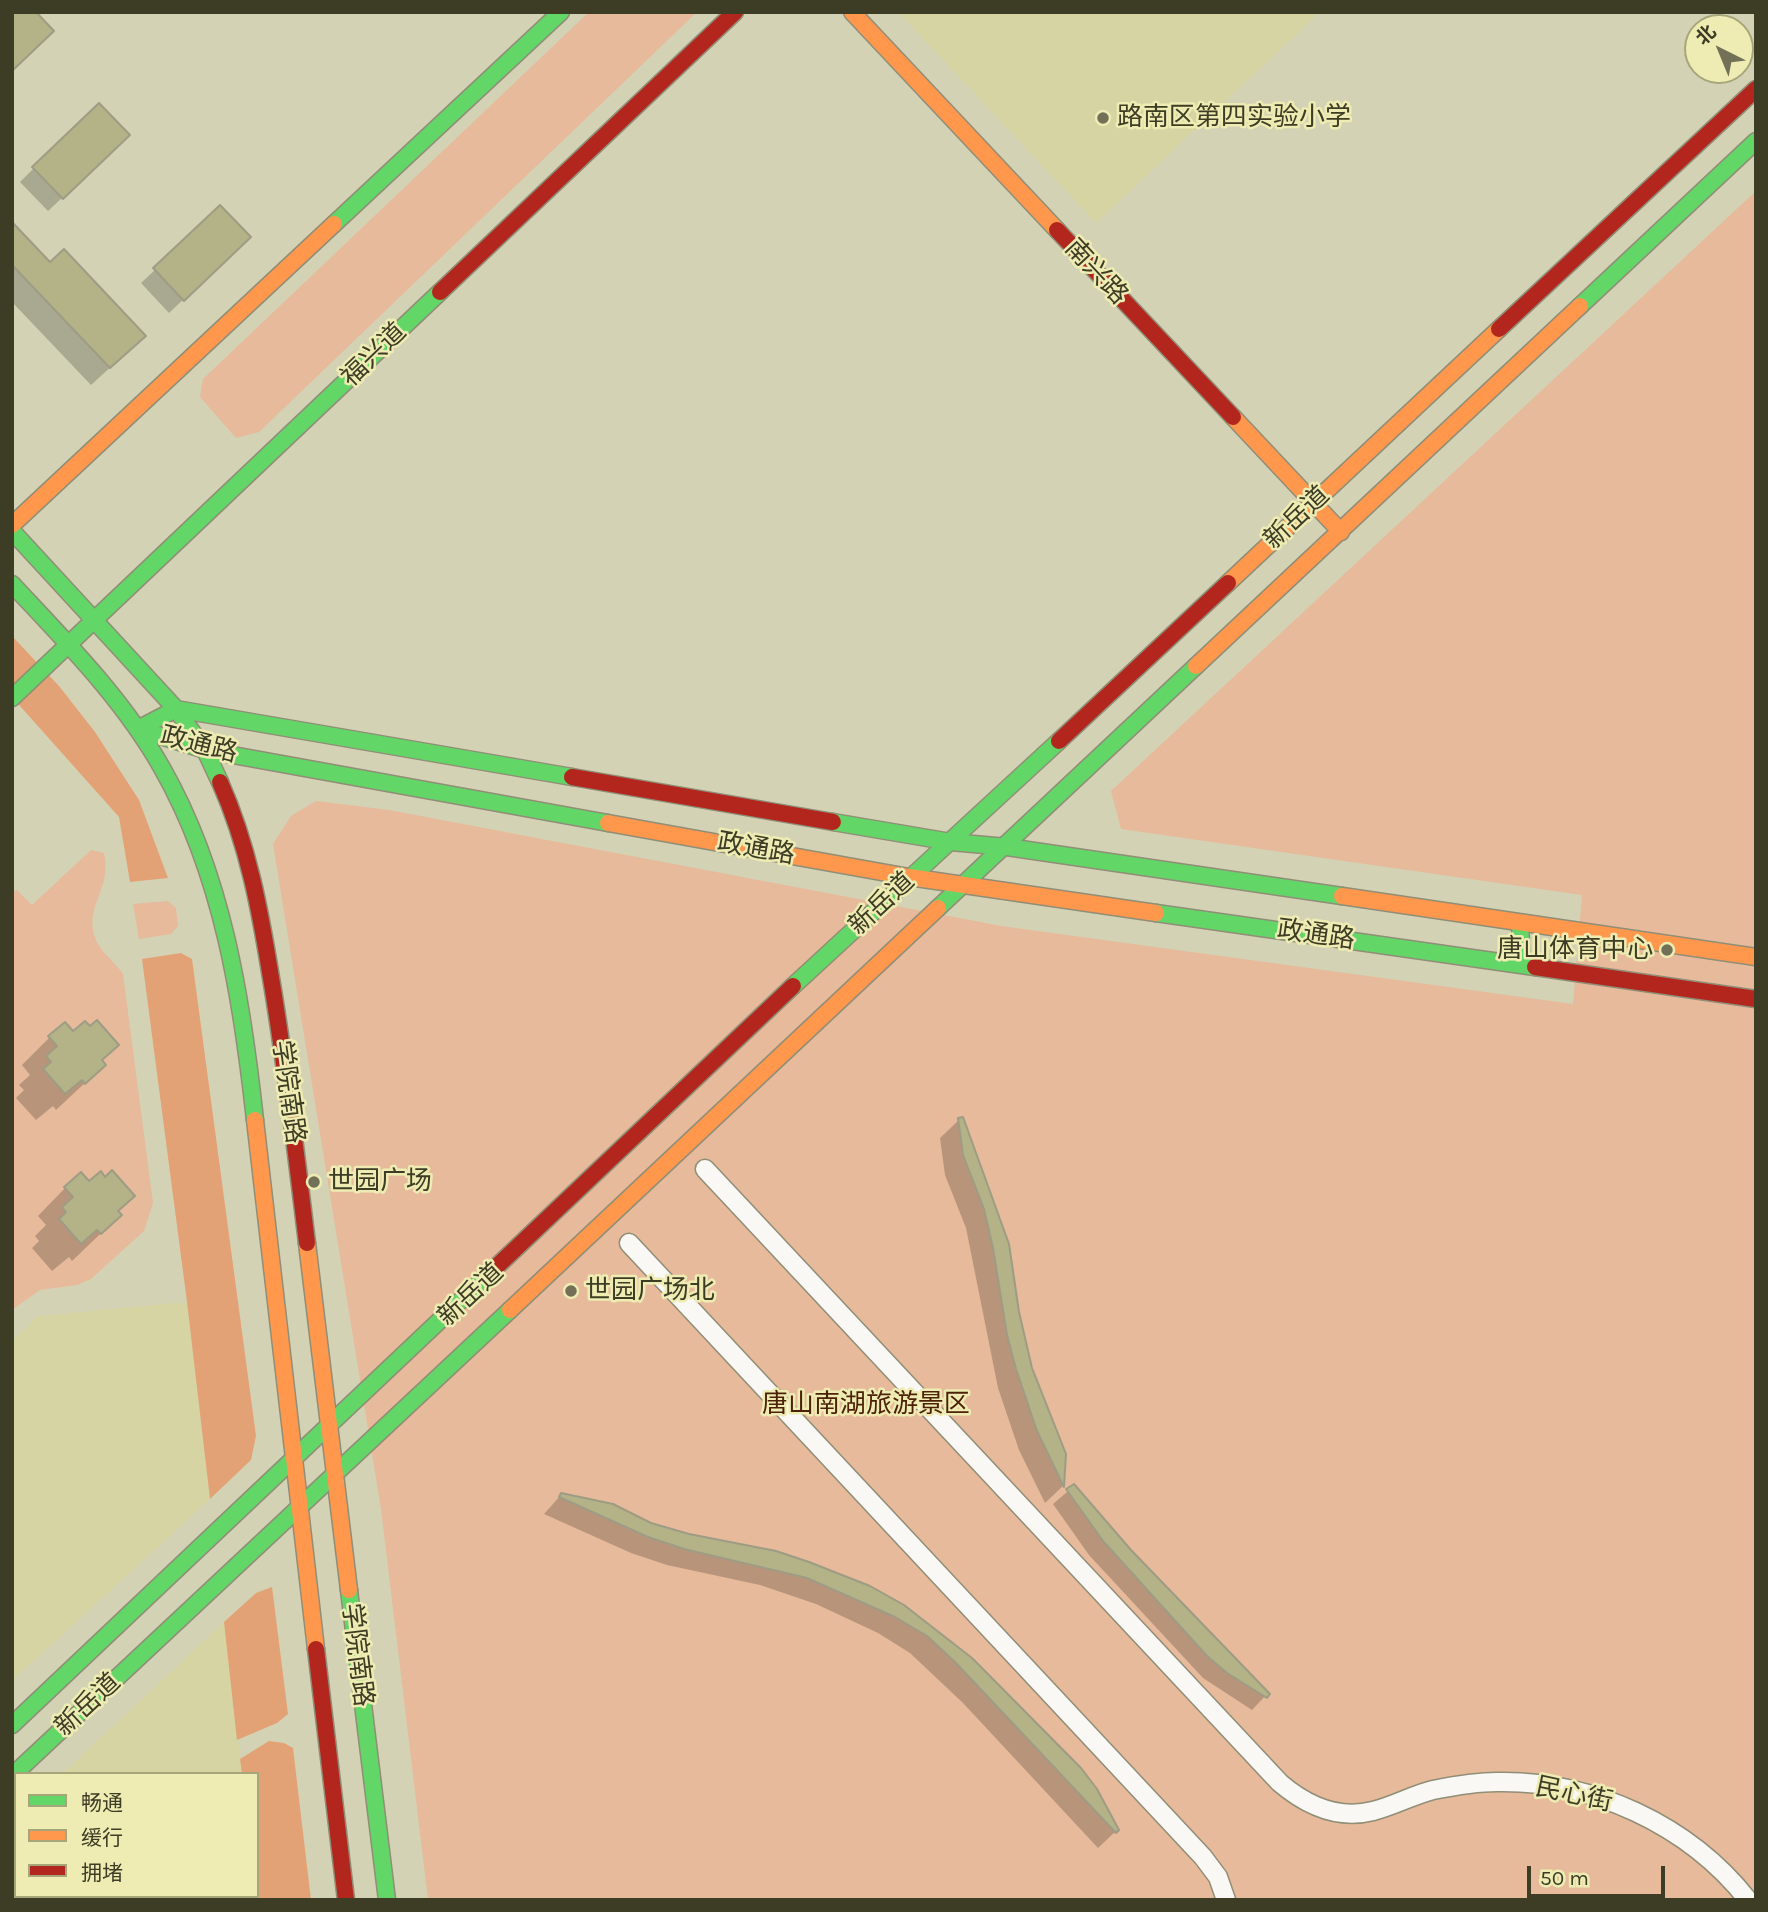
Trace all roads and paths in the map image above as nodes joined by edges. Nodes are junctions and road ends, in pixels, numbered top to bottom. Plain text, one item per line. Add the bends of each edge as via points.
1 (561, 12) edge
2 (734, 12) edge
3 (852, 12) edge
4 (1756, 89) edge
5 (1756, 141) edge
6 (1313, 503) junction
7 (12, 525) edge
8 (12, 531) edge
9 (1341, 532) junction
10 (12, 584) edge
11 (96, 619) junction
12 (69, 645) junction
13 (12, 698) edge
14 (176, 709) junction
15 (138, 729) junction
16 (205, 750) junction
17 (951, 842) junction
18 (1007, 847) junction
19 (909, 877) junction
20 (961, 884) junction
21 (1520, 923) junction
22 (1756, 957) edge
23 (1522, 965) junction
24 (1756, 999) edge
25 (705, 1169) dead end
26 (629, 1243) dead end
27 (331, 1426) junction
28 (293, 1461) junction
29 (335, 1473) junction
30 (299, 1508) junction
31 (12, 1725) edge
32 (16, 1772) edge
33 (346, 1900) edge
34 (387, 1900) edge
35 (1226, 1900) edge
36 (1748, 1900) edge

1 - 7 main road
2 - 11 main road, 福兴道
3 - 6 main road, 南兴路
4 - 6 main road, 新岳道
5 - 9 main road, 新岳道
6 - 9 main road, 南兴路
6 - 17 main road, 新岳道
8 - 11 main road, 学院南路
9 - 18 main road, 新岳道
10 - 12 main road, 学院南路
11 - 12 main road, 福兴道
11 - 14 main road, 学院南路
12 - 13 main road, 福兴道
12 - 15 main road, 学院南路
14 - 15 main road, 政通路
14 - 16 main road, 学院南路
14 - 17 main road, 政通路
15 - 16 main road, 政通路
15 - 28 main road, 学院南路 via 178,797 204,862 229,958 243,1039
16 - 19 main road, 政通路
16 - 27 main road, 学院南路 via 237,823 257,895 283,1049
17 - 18 main road, 政通路
17 - 19 main road, 新岳道
18 - 20 main road, 新岳道
18 - 21 main road, 政通路
19 - 20 main road, 政通路
19 - 27 main road, 新岳道
20 - 23 main road, 政通路
20 - 29 main road, 新岳道
21 - 22 main road, 政通路
21 - 23 main road
23 - 24 main road, 政通路
25 - 36 street, 民心街 via 1299,1799 1338,1812 1371,1812 1432,1790 1497,1782 1561,1787 1623,1805 1681,1836 1730,1877
26 - 35 street via 1203,1857 1218,1877
27 - 28 main road, 新岳道
27 - 29 main road, 学院南路
28 - 30 main road, 学院南路
28 - 31 main road, 新岳道
29 - 30 main road, 新岳道
29 - 34 main road, 学院南路
30 - 32 main road, 新岳道
30 - 33 main road, 学院南路

